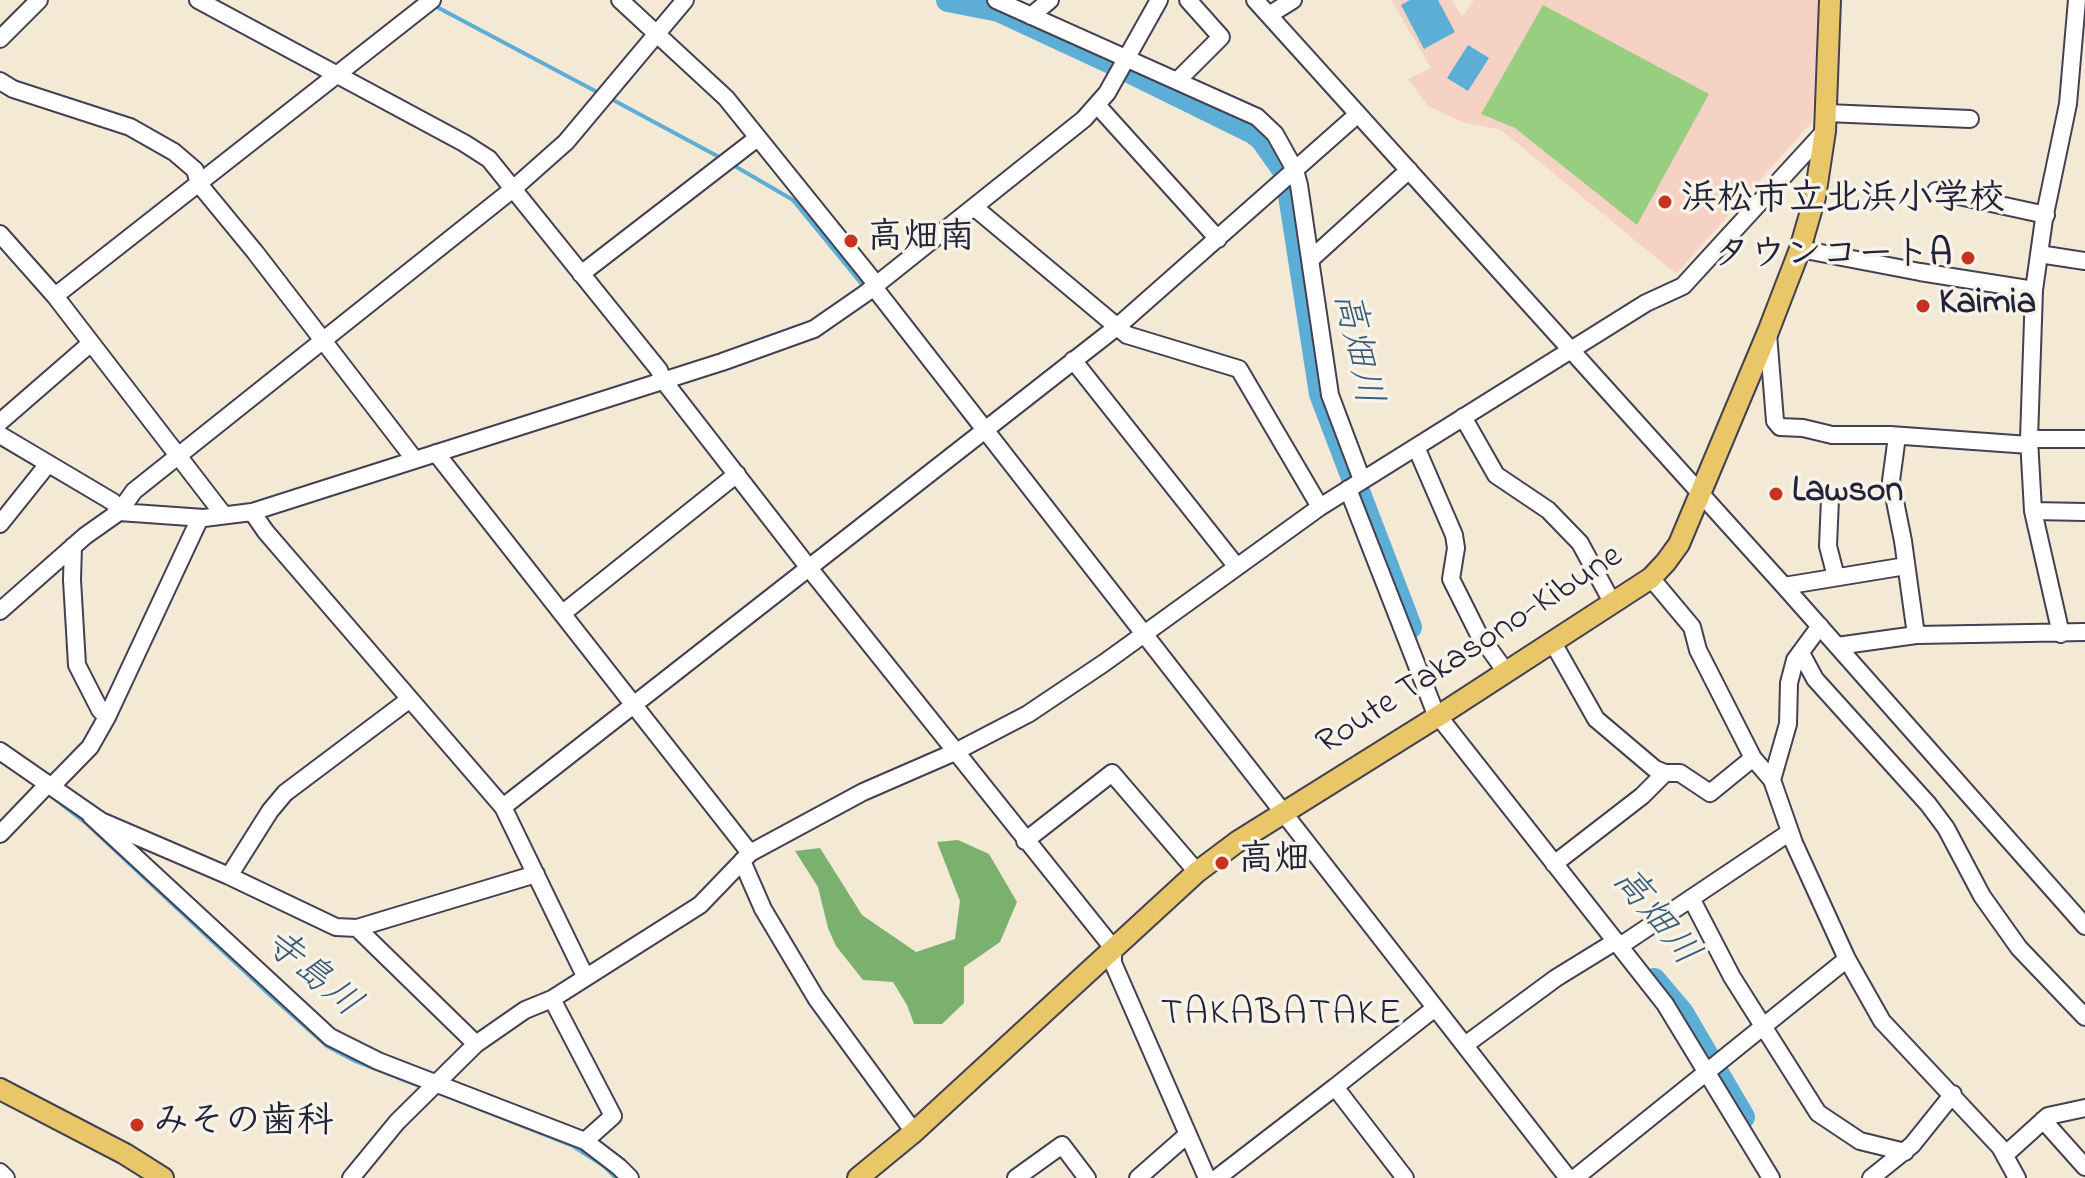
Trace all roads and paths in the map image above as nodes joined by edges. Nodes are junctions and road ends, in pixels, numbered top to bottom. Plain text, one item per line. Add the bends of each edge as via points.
1 (39, 0) edge
2 (198, 0) edge
3 (432, 0) edge
4 (620, 0) edge
5 (685, 0) edge
6 (996, 0) edge
7 (1050, 0) edge
8 (1159, 0) edge
9 (1188, 0) edge
10 (1255, 0) edge
11 (1293, 0) edge
12 (1830, 0) edge
13 (2077, 0) edge
14 (1269, 15) junction
15 (1031, 16) junction
16 (657, 32) junction
17 (0, 39) edge
18 (1128, 59) junction
19 (336, 76) junction
20 (0, 81) edge
21 (1177, 81) junction
22 (1097, 105) junction
23 (1358, 114) junction
24 (1970, 119) dead end
25 (1826, 122) junction
26 (756, 139) junction
27 (1295, 170) junction
28 (1409, 170) junction
29 (199, 184) junction
30 (513, 189) junction
31 (1936, 191) dead end
32 (974, 207) junction
33 (2046, 215) junction
34 (0, 234) edge
35 (1218, 239) junction
36 (1800, 249) junction
37 (2039, 254) junction
38 (1311, 259) junction
39 (2085, 261) edge
40 (581, 274) junction
41 (871, 288) junction
42 (2034, 290) junction
43 (55, 296) junction
44 (1118, 326) junction
45 (1768, 332) junction
46 (323, 339) junction
47 (91, 343) junction
48 (1571, 351) junction
49 (1073, 360) junction
50 (663, 380) junction
51 (1463, 417) junction
52 (0, 422) edge
53 (983, 431) junction
54 (0, 435) edge
55 (1897, 436) junction
56 (2085, 439) edge
57 (2029, 442) junction
58 (1416, 447) junction
59 (436, 453) junction
60 (178, 455) junction
61 (415, 460) junction
62 (48, 464) junction
63 (737, 474) junction
64 (1355, 485) junction
65 (1700, 494) junction
66 (1830, 499) dead end
67 (1320, 507) junction
68 (2033, 511) junction
69 (119, 512) junction
70 (252, 512) junction
71 (2085, 512) edge
72 (223, 514) junction
73 (200, 518) junction
74 (0, 524) edge
75 (73, 546) junction
76 (1906, 566) junction
77 (1237, 567) junction
78 (809, 568) junction
79 (1836, 577) junction
80 (1651, 578) junction
81 (1784, 586) junction
82 (1612, 602) junction
83 (0, 611) edge
84 (563, 613) junction
85 (1820, 626) junction
86 (2085, 632) edge
87 (2061, 634) junction
88 (1143, 635) junction
89 (1916, 635) junction
90 (1552, 641) junction
91 (1837, 646) junction
92 (1801, 653) junction
93 (1506, 672) junction
94 (410, 699) junction
95 (634, 704) junction
96 (1438, 716) junction
97 (107, 717) junction
98 (0, 751) edge
99 (955, 752) junction
100 (1753, 758) junction
101 (1665, 773) junction
102 (1772, 780) junction
103 (46, 788) junction
104 (503, 807) junction
105 (1282, 814) junction
106 (91, 816) junction
107 (1790, 832) junction
108 (0, 834) edge
109 (1025, 841) junction
110 (746, 857) junction
111 (1558, 861) junction
112 (1197, 872) junction
113 (536, 874) junction
114 (229, 876) junction
115 (1692, 900) junction
116 (2085, 926) edge
117 (357, 928) junction
118 (1621, 943) junction
119 (1113, 948) junction
120 (1847, 959) junction
121 (585, 976) junction
122 (552, 999) junction
123 (1435, 1008) junction
124 (2085, 1017) edge
125 (1763, 1027) junction
126 (476, 1044) junction
127 (1465, 1045) junction
128 (1712, 1067) junction
129 (1335, 1087) junction
130 (432, 1088) junction
131 (0, 1089) edge
132 (1953, 1094) junction
133 (2085, 1108) edge
134 (2043, 1120) junction
135 (914, 1132) junction
136 (1187, 1135) junction
137 (585, 1141) junction
138 (1905, 1152) junction
139 (2006, 1154) junction
140 (2085, 1167) edge
141 (0, 1172) edge
142 (6, 1178) edge
143 (163, 1178) edge
144 (351, 1178) edge
145 (630, 1178) edge
146 (858, 1178) edge
147 (1016, 1178) edge
148 (1087, 1178) edge
149 (1138, 1178) edge
150 (1207, 1178) edge
151 (1217, 1178) edge
152 (1405, 1178) edge
153 (1568, 1178) edge
154 (1575, 1178) edge
155 (1771, 1178) edge
156 (1871, 1178) edge
157 (2017, 1178) edge

1 - 17 street
2 - 19 street
3 - 19 street
4 - 16 street
5 - 16 street
6 - 15 street
7 - 15 street
8 - 18 street
9 - 21 street via 1221,37
10 - 14 street
11 - 14 street
12 - 25 main road, Route Takasono-Kibune
13 - 33 street via 2068,104
14 - 23 street
15 - 18 street
16 - 26 street via 726,98
16 - 30 street via 566,142
18 - 21 street
18 - 22 street
19 - 29 street
19 - 30 street via 476,150
20 - 29 street via 130,127 174,152 195,170
21 - 27 street via 1257,117 1275,134
22 - 32 street
22 - 35 street
23 - 27 street
23 - 28 street
24 - 25 street
25 - 36 main road, Route Takasono-Kibune via 1815,197
25 - 48 street via 1683,286
26 - 40 street
26 - 41 street
27 - 35 street
27 - 38 street
28 - 38 street
28 - 48 street
29 - 43 street
29 - 46 street
30 - 40 street
30 - 46 street
31 - 33 street
32 - 41 street
32 - 44 street
33 - 37 street
34 - 43 street
35 - 44 street
36 - 42 street
36 - 45 main road, Route Takasono-Kibune
37 - 39 street
37 - 42 street
38 - 64 street via 1330,395
40 - 50 street
41 - 50 street via 805,333
41 - 53 street
42 - 57 street
43 - 47 street
44 - 49 street
44 - 67 street via 1144,342 1239,369
45 - 55 street via 1777,425 1832,435
45 - 65 main road, Route Takasono-Kibune
46 - 60 street
46 - 61 street
47 - 52 street
47 - 60 street
48 - 51 street
48 - 65 street
49 - 53 street
49 - 77 street
50 - 59 street
50 - 63 street
51 - 58 street
51 - 82 street via 1496,475 1548,510 1580,543
53 - 78 street
53 - 88 street
54 - 62 street
55 - 57 street
55 - 76 street via 1891,481
56 - 57 street
57 - 68 street
58 - 64 street
58 - 93 street via 1454,535 1451,579 1478,633
59 - 61 street
59 - 84 street
60 - 69 street via 134,491
60 - 72 street
61 - 70 street
62 - 69 street via 113,502
62 - 74 street
63 - 78 street
63 - 84 street
64 - 67 street
64 - 96 street
65 - 80 main road, Route Takasono-Kibune via 1679,544
65 - 81 street
66 - 79 street via 1828,546
67 - 77 street
68 - 71 street
68 - 87 street
69 - 73 street
69 - 75 street
70 - 72 street
70 - 94 street
72 - 73 street
73 - 97 street
75 - 83 street
75 - 97 street via 77,665
76 - 79 street
76 - 89 street
77 - 88 street
78 - 95 street
78 - 99 street
79 - 81 street
80 - 82 main road, Route Takasono-Kibune
80 - 100 street via 1692,627 1698,650
81 - 85 street
82 - 90 main road, Route Takasono-Kibune
84 - 95 street
85 - 91 street
85 - 92 street
86 - 87 street
87 - 89 street
88 - 99 street via 1039,708
88 - 105 street
89 - 91 street
90 - 93 main road, Route Takasono-Kibune
90 - 101 street via 1596,719
91 - 116 street
92 - 102 street via 1789,683 1788,724
92 - 124 street via 1815,679 1946,828 1982,896 2019,948
93 - 96 main road, Route Takasono-Kibune
94 - 104 street
94 - 114 street via 285,793
95 - 104 street
95 - 110 street
96 - 105 main road, Route Takasono-Kibune
96 - 111 street
97 - 103 street via 90,747
98 - 103 street
99 - 109 street
99 - 110 street via 863,792
100 - 101 street via 1710,793 1680,773
100 - 102 street
101 - 111 street
102 - 107 street
103 - 106 street
103 - 108 street
104 - 113 street
105 - 112 main road, Route Takasono-Kibune
105 - 123 street
106 - 114 street
106 - 130 street via 330,1037
107 - 115 street
107 - 120 street
109 - 112 street via 1112,773
109 - 119 street
110 - 121 street via 700,905
110 - 135 street via 763,909 816,998
111 - 118 street
112 - 119 main road, Route Takasono-Kibune
113 - 117 street
113 - 121 street
114 - 117 street via 325,923
115 - 118 street
115 - 125 street
117 - 126 street
118 - 127 street via 1556,978
118 - 128 street
119 - 135 main road, Route Takasono-Kibune
119 - 136 street via 1113,963
120 - 125 street
120 - 132 street via 1882,1021
121 - 122 street
122 - 126 street via 525,1010
122 - 137 street via 613,1116
123 - 127 street
123 - 129 street
125 - 128 street
125 - 138 street via 1824,1119 1860,1141
126 - 130 street
127 - 153 street
128 - 154 street
128 - 155 street
129 - 151 street
129 - 152 street
130 - 137 street
130 - 144 street
131 - 143 main road
132 - 138 street
132 - 139 street
133 - 134 street
134 - 139 street
134 - 140 street
135 - 146 main road, Route Takasono-Kibune
136 - 149 street
136 - 150 street
137 - 145 street
138 - 156 street
139 - 157 street
141 - 142 street
147 - 148 street via 1062,1145

